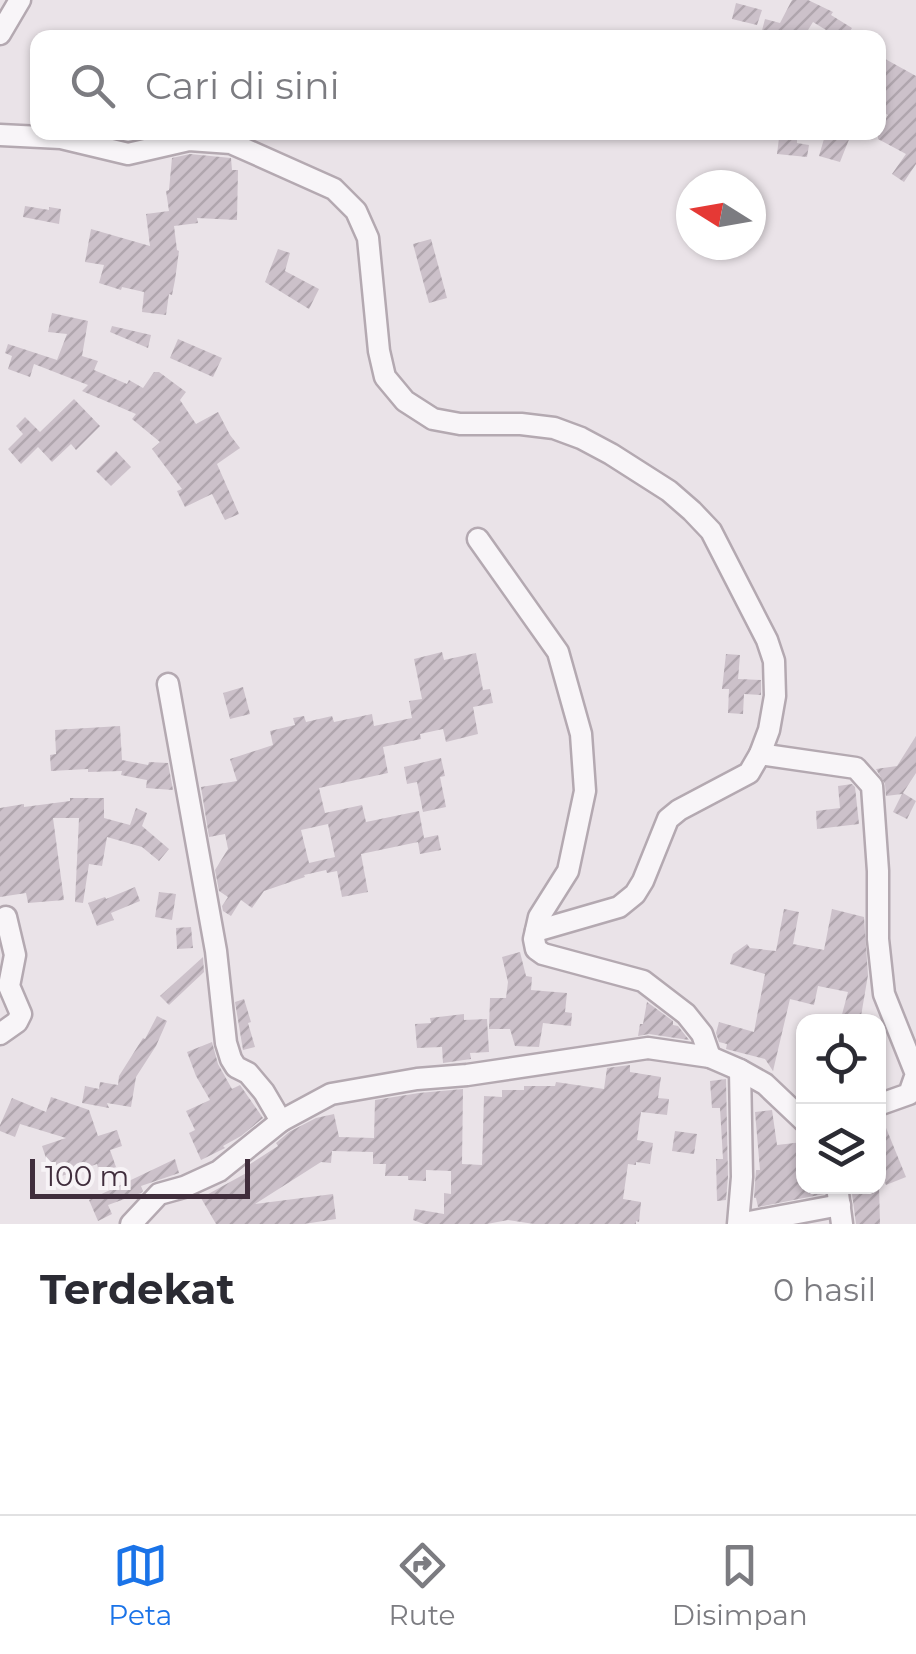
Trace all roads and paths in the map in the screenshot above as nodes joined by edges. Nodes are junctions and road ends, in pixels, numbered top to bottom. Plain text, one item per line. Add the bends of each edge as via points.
1 (20, 0) edge
2 (0, 34) edge
3 (0, 135) edge
4 (30, 136) edge
5 (69, 140) edge
6 (189, 140) edge
7 (189, 140) edge
8 (478, 538) dead end
9 (168, 684) dead end
10 (760, 754) junction
11 (6, 917) dead end
12 (536, 931) junction
13 (0, 1034) edge
14 (710, 1057) junction
15 (740, 1070) junction
16 (886, 1101) edge
17 (796, 1113) edge
18 (281, 1121) junction
19 (839, 1205) edge
20 (132, 1224) edge
21 (739, 1224) edge

1 - 2 street
3 - 4 street
5 - 7 street via 128,154
6 - 10 street via 231,143 334,189 356,211 368,238 378,351 385,378 404,401 433,419 554,428 581,438 669,491 711,531 774,661 769,730
8 - 12 street via 558,652 581,734 585,791 568,871
9 - 18 street via 230,1059 264,1092
10 - 12 street via 749,773 668,819 643,881 619,907
10 - 16 street via 856,768 872,786 884,994 916,1074 909,1094
11 - 13 street via 14,955 9,986 21,1014
12 - 14 street via 536,950 543,954 643,981 686,1014
14 - 15 street
14 - 18 street via 648,1048 416,1079 332,1094
15 - 17 street
15 - 21 street
18 - 20 street via 219,1171 159,1194
19 - 21 street

